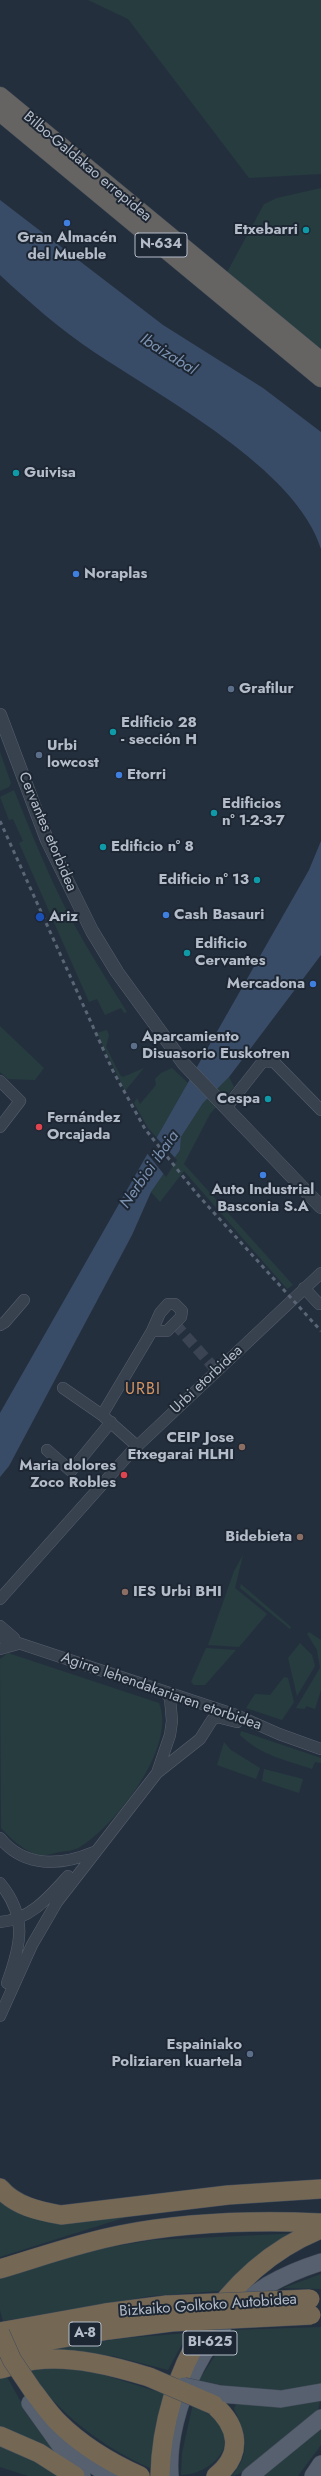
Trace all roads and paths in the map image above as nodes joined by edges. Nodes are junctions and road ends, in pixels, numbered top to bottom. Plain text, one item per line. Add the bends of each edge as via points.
1 (0, 96) edge
2 (0, 112) edge
3 (321, 361) edge
4 (321, 378) edge
5 (0, 715) edge
6 (0, 1081) edge
7 (224, 1106) junction
8 (321, 1110) edge
9 (0, 1127) edge
10 (321, 1207) edge
11 (321, 1272) edge
12 (304, 1288) junction
13 (24, 1300) dead end
14 (320, 1304) dead end
15 (0, 1325) edge
16 (152, 1331) dead end
17 (63, 1388) dead end
18 (102, 1415) junction
19 (110, 1422) junction
20 (137, 1446) junction
21 (47, 1450) dead end
22 (0, 1599) edge
23 (0, 1626) edge
24 (0, 1637) edge
25 (20, 1643) junction
26 (0, 1649) edge
27 (165, 1692) junction
28 (206, 1705) junction
29 (212, 1720) junction
30 (279, 1734) junction
31 (321, 1749) edge
32 (157, 1773) junction
33 (0, 1838) edge
34 (91, 1853) junction
35 (0, 1883) edge
36 (19, 1918) junction
37 (0, 1922) edge
38 (0, 2009) edge
39 (0, 2016) edge
40 (0, 2188) edge
41 (321, 2189) edge
42 (297, 2191) junction
43 (321, 2223) edge
44 (321, 2228) edge
45 (321, 2262) edge
46 (0, 2269) edge
47 (316, 2307) edge
48 (169, 2314) junction
49 (0, 2332) edge
50 (0, 2349) edge
51 (0, 2369) edge
52 (321, 2392) edge
53 (30, 2395) junction
54 (217, 2399) junction
55 (321, 2418) edge
56 (52, 2432) junction
57 (0, 2436) edge
58 (321, 2464) edge
59 (75, 2476) edge
60 (82, 2476) edge
61 (110, 2476) edge
62 (140, 2476) edge
63 (160, 2476) edge
64 (170, 2476) edge
65 (216, 2476) edge
66 (250, 2476) edge
67 (313, 2476) edge

1 - 3 highway, Bilbo-Galdakao errepidea / N-634
2 - 4 highway, Bilbo-Galdakao errepidea / N-634
5 - 7 street, Cervantes etorbidea via 47,840 92,930 142,1009 184,1064
6 - 9 street via 20,1101
7 - 8 street via 263,1061 274,1062
7 - 10 street, Cervantes etorbidea
11 - 12 street, Urbi etorbidea
12 - 14 street
12 - 20 street, Urbi etorbidea
13 - 15 street
16 - 18 street
17 - 18 street
18 - 19 street
19 - 20 street
19 - 21 street via 71,1471
20 - 22 street, Urbi etorbidea
23 - 25 street
24 - 25 street, Agirre lehendakariaren etorbidea
25 - 26 street
25 - 27 street, Agirre lehendakariaren etorbidea
27 - 28 street, Agirre lehendakariaren etorbidea
27 - 32 street via 170,1698 172,1721
28 - 29 street
28 - 30 street, Agirre lehendakariaren etorbidea
29 - 30 street via 217,1717
29 - 32 street via 200,1739
30 - 31 street, Agirre lehendakariaren etorbidea
32 - 34 street via 140,1798
33 - 34 street via 11,1851 41,1862 60,1862
34 - 36 street via 49,1897 34,1910
34 - 39 street via 43,1926
35 - 36 street via 10,1895
36 - 37 street
36 - 38 street via 19,1941
40 - 42 highway via 13,2199 36,2211 61,2215 228,2196
41 - 42 highway
42 - 46 highway via 200,2206 145,2218 87,2235
43 - 46 highway via 259,2222 151,2230 97,2240
44 - 63 highway via 286,2247 243,2280 217,2311 193,2348 169,2406
45 - 64 main road, BI-625 via 292,2272 266,2286 237,2309 214,2337 182,2400 172,2444
47 - 48 highway, Bizkaiko Golkoko Autobidea / A-8, bridge
48 - 49 highway, Bizkaiko Golkoko Autobidea / A-8 via 105,2313
48 - 50 highway, Bizkaiko Golkoko Autobidea / A-8 via 109,2330
49 - 53 highway, bridge
50 - 53 main road
51 - 54 highway, bridge via 35,2360 98,2364
52 - 54 main road via 282,2399
53 - 56 main road
53 - 62 highway via 72,2434 114,2463
54 - 65 highway via 231,2425 235,2442 229,2463
55 - 66 main road
56 - 60 main road
56 - 61 main road via 75,2455
57 - 59 highway via 39,2453
58 - 67 main road

